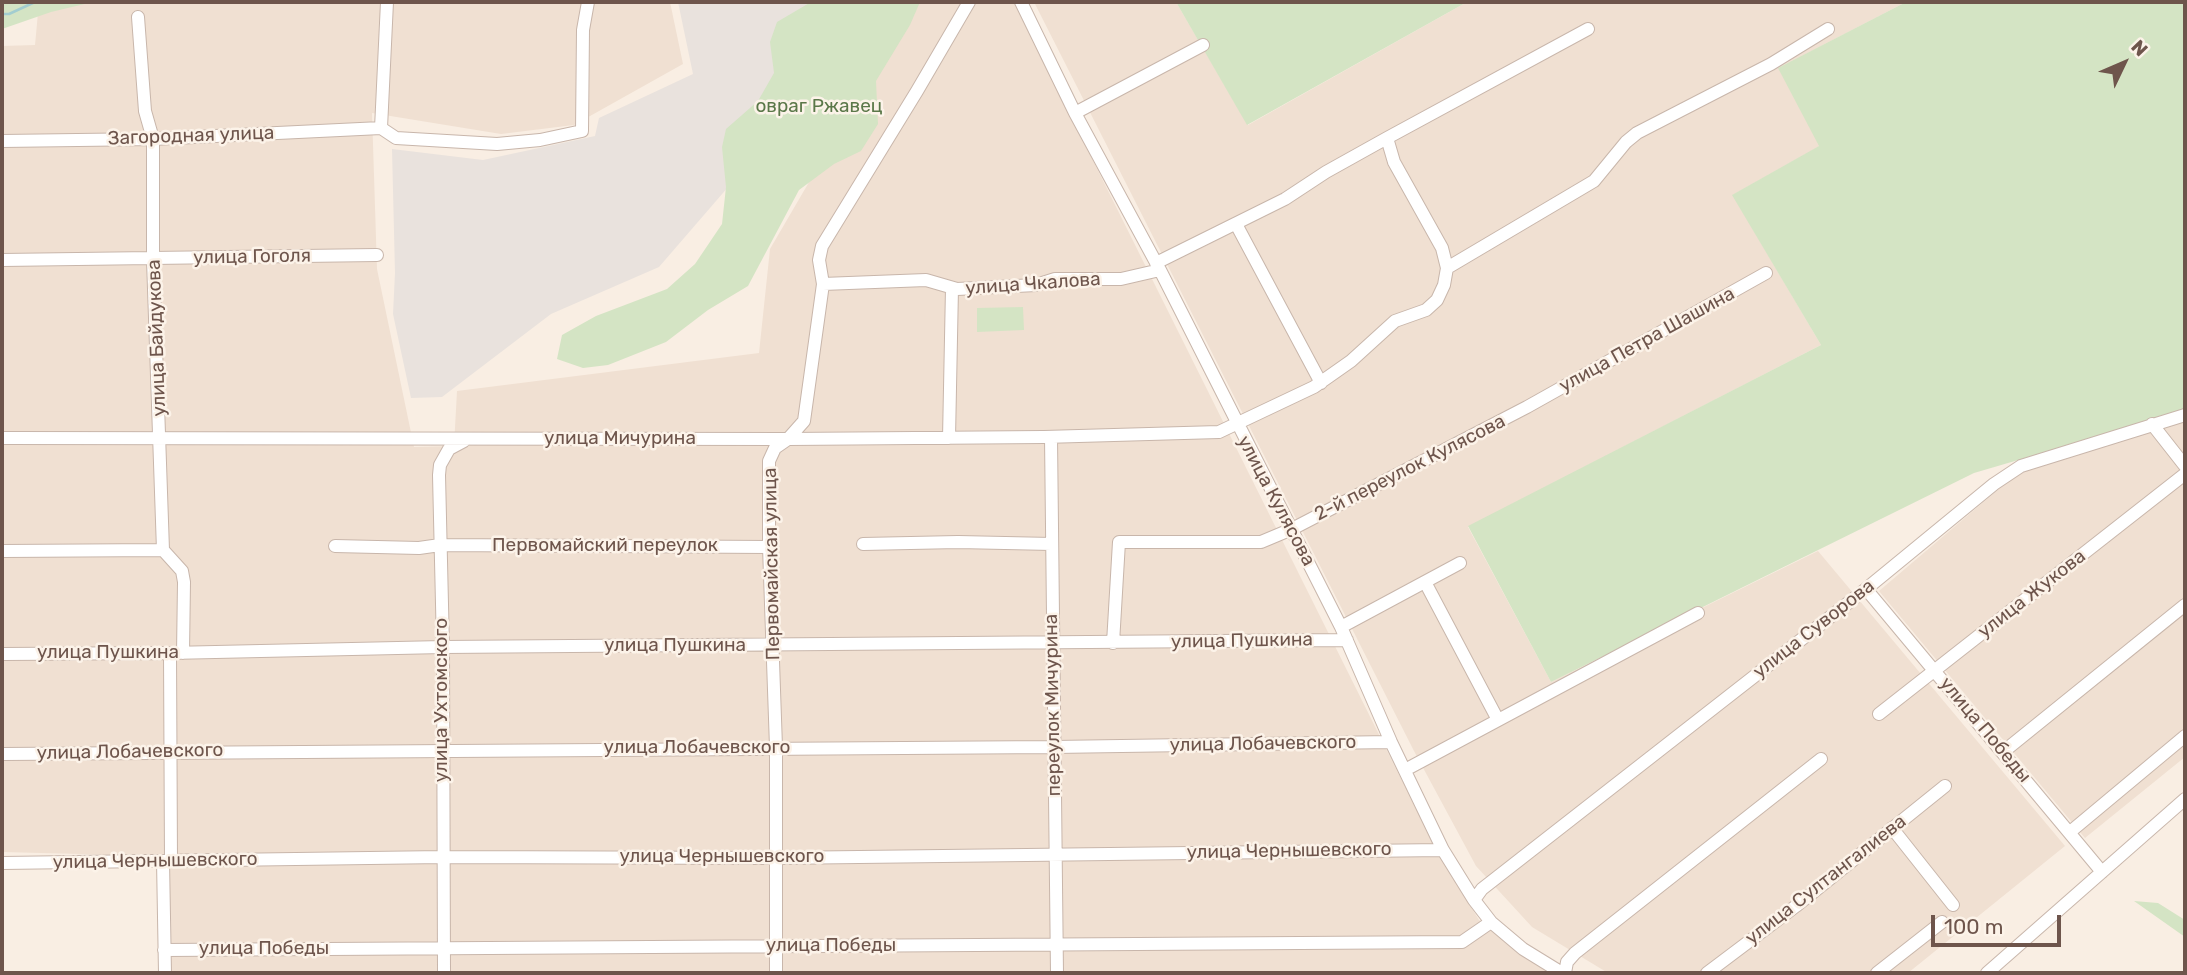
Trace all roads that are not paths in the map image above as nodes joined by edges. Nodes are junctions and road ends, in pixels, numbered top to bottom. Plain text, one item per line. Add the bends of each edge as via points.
1 (387, 2) edge
2 (588, 2) edge
3 (969, 2) edge
4 (1021, 2) edge
5 (138, 17) dead end
6 (1588, 29) dead end
7 (1828, 29) dead end
8 (1203, 45) dead end
9 (1075, 113) junction
10 (381, 128) junction
11 (1387, 138) junction
12 (153, 139) junction
13 (2, 141) edge
14 (1236, 224) junction
15 (377, 255) dead end
16 (2, 260) edge
17 (153, 260) junction
18 (1158, 267) junction
19 (1447, 268) junction
20 (1766, 273) dead end
21 (822, 284) junction
22 (952, 288) junction
23 (1321, 383) junction
24 (1527, 407) joint
25 (2185, 415) edge
26 (2152, 424) junction
27 (1237, 425) junction
28 (160, 437) junction
29 (1051, 437) junction
30 (2, 438) edge
31 (949, 438) junction
32 (788, 439) junction
33 (467, 440) junction
34 (2185, 466) edge
35 (2185, 474) edge
36 (1292, 529) junction
37 (863, 544) dead end
38 (1052, 544) junction
39 (440, 545) junction
40 (335, 546) dead end
41 (769, 547) junction
42 (163, 550) junction
43 (2, 551) edge
44 (1460, 564) dead end
45 (1425, 582) junction
46 (1867, 589) junction
47 (2185, 605) edge
48 (1698, 613) dead end
49 (1341, 627) junction
50 (1348, 640) junction
51 (1113, 643) junction
52 (1053, 644) junction
53 (774, 645) junction
54 (443, 647) junction
55 (177, 653) junction
56 (2, 654) edge
57 (1934, 670) junction
58 (1879, 713) dead end
59 (1498, 720) junction
60 (2185, 736) edge
61 (1391, 742) junction
62 (776, 747) junction
63 (1054, 747) junction
64 (443, 750) junction
65 (172, 752) junction
66 (2003, 752) junction
67 (2, 754) edge
68 (1821, 759) dead end
69 (1405, 770) junction
70 (1945, 786) dead end
71 (2185, 799) edge
72 (1892, 828) junction
73 (2070, 832) junction
74 (1443, 850) junction
75 (1055, 854) junction
76 (443, 857) junction
77 (776, 858) junction
78 (167, 861) junction
79 (2, 863) edge
80 (2102, 872) junction
81 (1474, 900) junction
82 (1953, 905) dead end
83 (1491, 922) junction
84 (1942, 922) dead end
85 (1056, 945) junction
86 (776, 946) junction
87 (444, 949) junction
88 (164, 950) junction
89 (165, 973) edge
90 (444, 973) edge
91 (776, 973) edge
92 (1057, 973) edge
93 (1563, 973) edge
94 (1707, 973) edge
95 (1877, 973) edge
96 (1987, 973) edge

1 - 10 street
2 - 10 street, Загородная улица via 583,30 582,131 497,144 396,138
3 - 21 street, Первомайская улица via 822,246
4 - 9 street, улица Кулясова
5 - 12 street, улица Байдукова via 145,111
6 - 11 street, улица Чкалова
7 - 19 street via 1637,133 1594,181
8 - 9 street
9 - 18 street, улица Кулясова
10 - 12 street, Загородная улица
11 - 14 street, улица Чкалова
11 - 19 street via 1406,185 1442,248
12 - 13 street, Загородная улица
12 - 17 street, улица Байдукова
14 - 18 street, улица Чкалова
14 - 23 street
15 - 17 street, улица Гоголя
16 - 17 street, улица Гоголя
17 - 28 street, улица Байдукова
18 - 22 street, улица Чкалова via 1121,279 1055,279 1036,285
18 - 27 street, улица Кулясова
19 - 23 street, улица Мичурина via 1437,300 1426,310 1395,321
20 - 24 street, улица Петра Шашина
21 - 22 street, улица Чкалова via 926,280
21 - 32 street, Первомайская улица via 804,421
22 - 31 street
23 - 27 street, улица Мичурина
24 - 36 street, 2-й переулок Кулясова
25 - 26 street, улица Суворова
26 - 34 street
26 - 46 street, улица Суворова via 2021,466
27 - 29 street, улица Мичурина via 1219,432
27 - 36 street, улица Кулясова
28 - 30 street, улица Мичурина
28 - 33 street, улица Мичурина
28 - 42 street, улица Байдукова
29 - 31 street, улица Мичурина
29 - 38 street, переулок Мичурина
31 - 32 street, улица Мичурина
32 - 33 street, улица Мичурина
32 - 41 street, Первомайская улица via 769,461
33 - 39 street, улица Ухтомского via 449,449 440,466
35 - 57 street, улица Жукова
36 - 49 street, улица Кулясова
36 - 51 street, 2-й переулок Кулясова via 1261,542 1119,542
37 - 38 street
38 - 52 street, переулок Мичурина
39 - 40 street, Первомайский переулок
39 - 41 street, Первомайский переулок
39 - 54 street, улица Ухтомского
41 - 53 street, Первомайская улица
42 - 43 street
42 - 55 street via 182,571 184,582
44 - 45 street, улица Пушкина
45 - 49 street, улица Пушкина
45 - 59 street
46 - 57 street, улица Победы
46 - 81 street, улица Суворова via 1482,888
47 - 66 street
48 - 59 street
49 - 50 street, улица Кулясова
50 - 51 street, улица Пушкина
50 - 61 street, улица Кулясова
51 - 52 street, улица Пушкина
52 - 53 street, улица Пушкина
52 - 63 street, переулок Мичурина
53 - 54 street, улица Пушкина
53 - 62 street, Первомайская улица
54 - 55 street, улица Пушкина
54 - 64 street, улица Ухтомского
55 - 56 street, улица Пушкина
55 - 65 street
57 - 58 street, улица Жукова
57 - 66 street, улица Победы
59 - 69 street
60 - 73 street
61 - 63 street, улица Лобачевского
61 - 69 street, улица Кулясова
62 - 63 street, улица Лобачевского
62 - 64 street, улица Лобачевского
62 - 77 street, Первомайская улица
63 - 75 street, переулок Мичурина
64 - 65 street, улица Лобачевского
64 - 76 street, улица Ухтомского
65 - 67 street, улица Лобачевского
65 - 78 street
66 - 73 street, улица Победы
68 - 93 street via 1575,953
69 - 74 street, улица Кулясова
70 - 72 street, улица Султангалиева
71 - 80 street
72 - 82 street
72 - 94 street, улица Султангалиева
73 - 80 street, улица Победы
74 - 75 street, улица Чернышевского
74 - 81 street, улица Кулясова
75 - 77 street, улица Чернышевского
75 - 85 street, переулок Мичурина
76 - 77 street, улица Чернышевского
76 - 78 street, улица Чернышевского
76 - 87 street, улица Ухтомского
77 - 86 street, Первомайская улица
78 - 79 street, улица Чернышевского
78 - 88 street
80 - 96 street
81 - 83 street, улица Кулясова
83 - 85 street, улица Победы via 1462,942
83 - 93 street, улица Кулясова via 1523,949
84 - 95 street
85 - 86 street, улица Победы
85 - 92 street, переулок Мичурина
86 - 87 street, улица Победы
86 - 91 street, Первомайская улица
87 - 88 street, улица Победы
87 - 90 street, улица Ухтомского
88 - 89 street

